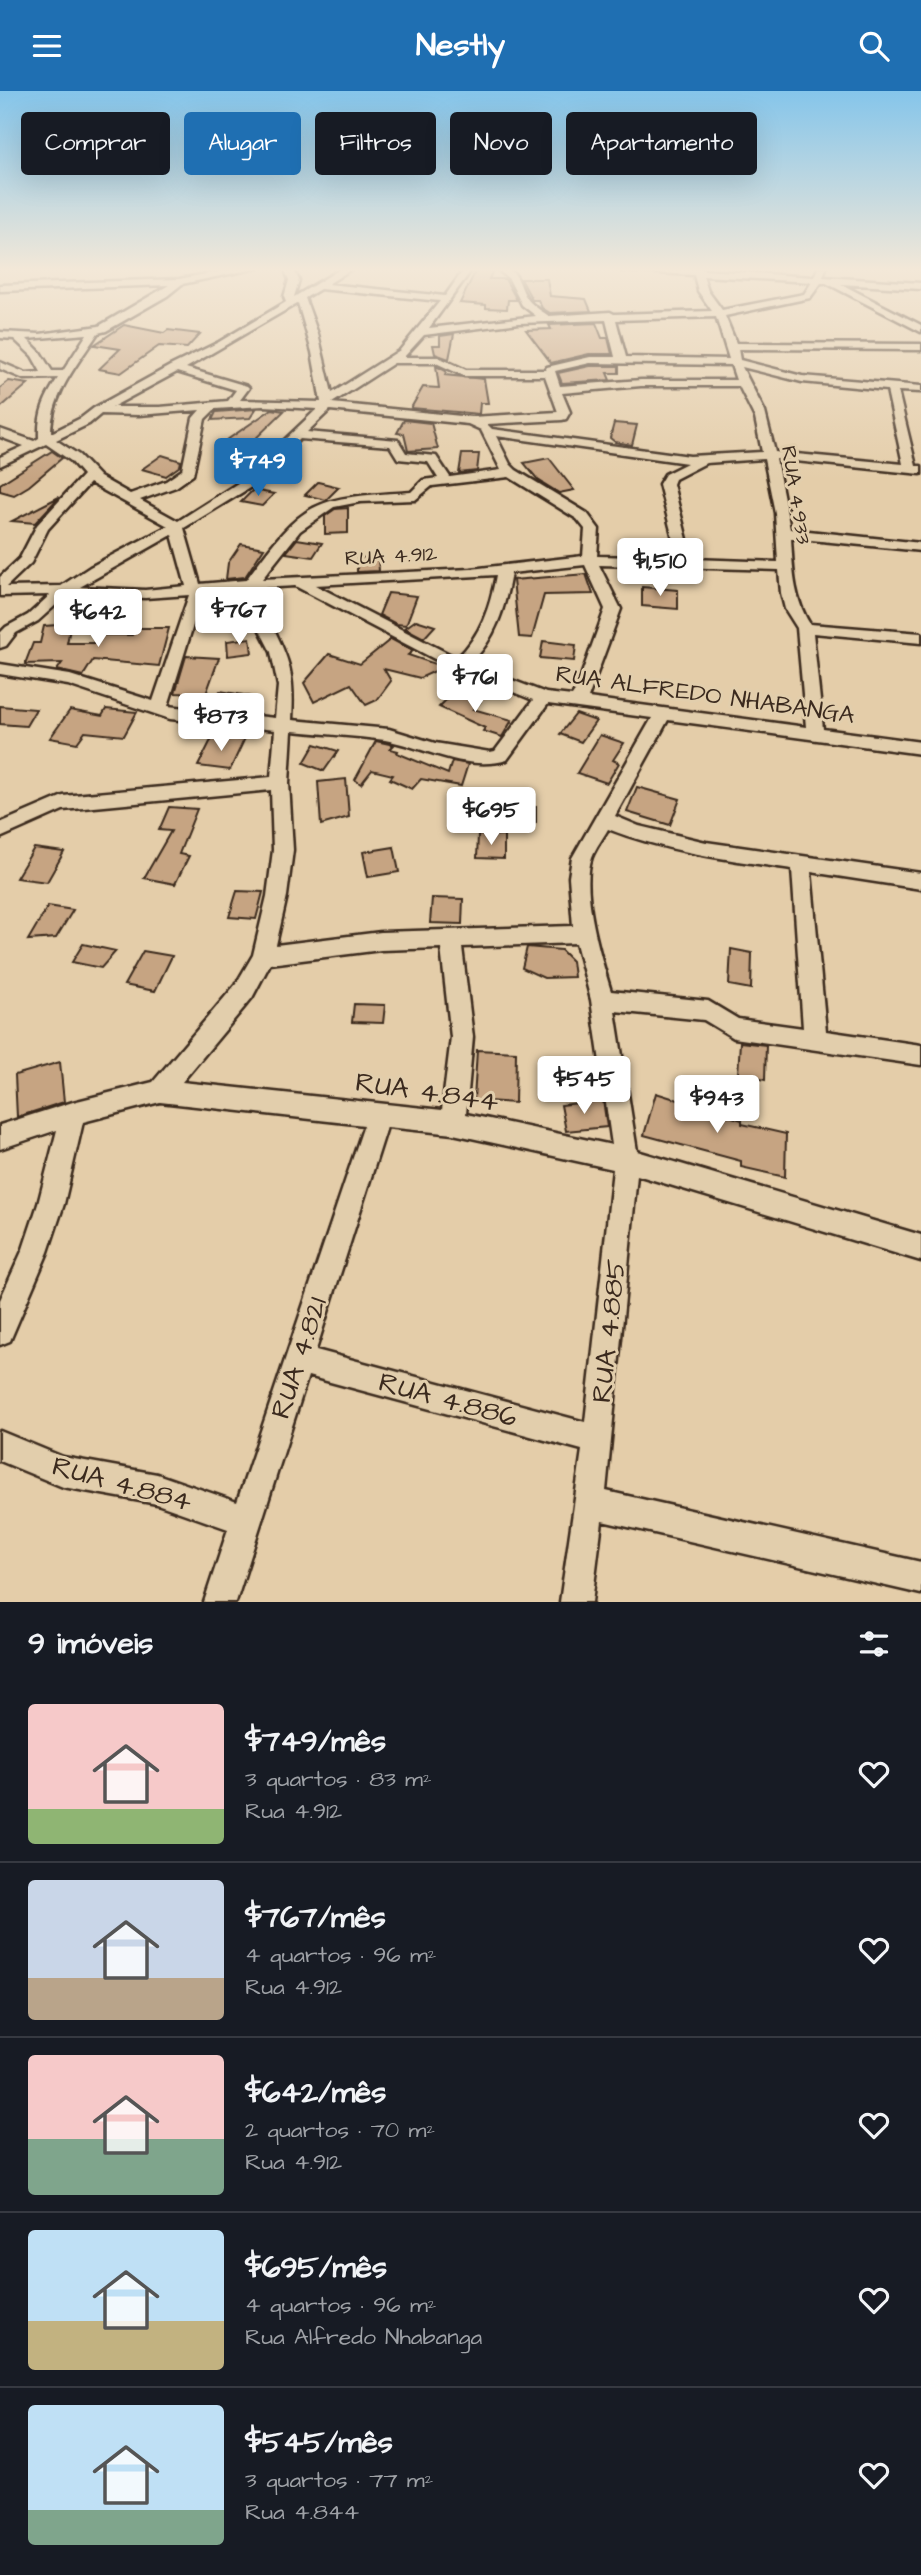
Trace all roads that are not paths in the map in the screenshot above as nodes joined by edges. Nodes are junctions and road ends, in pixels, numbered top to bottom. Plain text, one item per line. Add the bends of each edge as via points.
1 (19, 338) edge
2 (89, 339) edge
3 (232, 339) edge
4 (313, 339) edge
5 (414, 339) edge
6 (616, 339) edge
7 (729, 339) edge
8 (732, 346) junction
9 (921, 347) edge
10 (394, 360) junction
11 (621, 361) junction
12 (734, 362) junction
13 (0, 365) edge
14 (174, 368) junction
15 (550, 373) junction
16 (66, 374) junction
17 (48, 375) junction
18 (743, 383) junction
19 (892, 387) junction
20 (921, 389) edge
21 (555, 390) junction
22 (328, 403) junction
23 (214, 404) junction
24 (232, 404) junction
25 (98, 410) junction
26 (471, 421) junction
27 (490, 432) junction
28 (0, 433) edge
29 (298, 435) junction
30 (39, 441) junction
31 (770, 455) junction
32 (702, 460) junction
33 (0, 462) edge
34 (915, 469) edge
35 (511, 473) junction
36 (90, 475) junction
37 (446, 481) junction
38 (129, 499) junction
39 (176, 525) junction
40 (784, 533) junction
41 (921, 547) edge
42 (590, 559) junction
43 (686, 563) junction
44 (784, 565) junction
45 (504, 569) junction
46 (298, 582) junction
47 (251, 584) junction
48 (0, 585) edge
49 (194, 590) junction
50 (0, 592) edge
51 (61, 593) junction
52 (805, 628) junction
53 (4, 635) edge
54 (921, 638) edge
55 (461, 664) junction
56 (0, 669) edge
57 (544, 698) junction
58 (575, 703) junction
59 (159, 709) junction
60 (664, 712) junction
61 (285, 725) junction
62 (815, 735) junction
63 (921, 748) edge
64 (281, 783) junction
65 (603, 819) junction
66 (0, 831) edge
67 (801, 865) junction
68 (921, 881) edge
69 (584, 934) junction
70 (450, 937) junction
71 (263, 956) junction
72 (601, 1000) junction
73 (815, 1038) junction
74 (921, 1055) edge
75 (160, 1091) junction
76 (73, 1113) junction
77 (379, 1115) junction
78 (453, 1123) junction
79 (0, 1137) edge
80 (626, 1160) junction
81 (921, 1248) edge
82 (0, 1331) edge
83 (299, 1360) junction
84 (598, 1440) junction
85 (0, 1446) edge
86 (590, 1503) junction
87 (245, 1520) junction
88 (921, 1578) edge
89 (220, 1602) edge
90 (576, 1602) edge

1 - 17 street
2 - 16 street
3 - 14 street
4 - 22 street
5 - 10 street
6 - 11 street
7 - 8 street, RUA 4.933
8 - 9 street
8 - 12 street, RUA 4.933
10 - 15 street via 438,360 464,373
10 - 22 street
11 - 12 street
11 - 15 street via 584,361 556,367
12 - 18 street, RUA 4.933
12 - 19 street via 802,379
13 - 17 street via 24,376
14 - 24 street via 243,388
14 - 25 street
15 - 21 street
16 - 17 street
16 - 30 street via 50,399
18 - 21 street via 641,383
18 - 31 street, RUA 4.933 via 756,403
19 - 20 street
19 - 34 street
21 - 26 street via 564,415 559,418
22 - 24 street
22 - 26 street
22 - 29 street
23 - 24 street
23 - 25 street via 147,411
23 - 38 street via 199,418 188,473
25 - 30 street via 85,421
26 - 27 street
27 - 32 street
27 - 35 street
28 - 30 street
29 - 37 street via 394,443 402,456 432,459
29 - 39 street via 246,484
30 - 33 street
30 - 36 street via 75,458
31 - 32 street
31 - 34 street
31 - 40 street, RUA 4.933
32 - 43 street via 670,477 666,484
35 - 37 street
35 - 42 street via 582,516 592,529
36 - 38 street
36 - 48 street via 42,528 26,560
37 - 47 street via 428,483 415,496 327,505 274,551
38 - 39 street
39 - 49 street
39 - 51 street
40 - 41 street
40 - 44 street, RUA 4.933
42 - 43 street, RUA 4.912
42 - 45 street, RUA 4.912
42 - 58 street via 613,609
43 - 44 street, RUA 4.912
44 - 52 street, RUA 4.933 via 793,609
45 - 46 street, RUA 4.912
45 - 55 street via 498,608 489,629
46 - 47 street, RUA 4.912
46 - 55 street, RUA ALFREDO NHABANGA
47 - 49 street, RUA 4.912
47 - 61 street via 284,671
49 - 51 street, RUA 4.912
49 - 59 street
50 - 51 street, RUA 4.912
51 - 53 street via 33,618
52 - 54 street
52 - 62 street, RUA 4.933
55 - 57 street, RUA ALFREDO NHABANGA
56 - 59 street via 70,680
57 - 58 street, RUA ALFREDO NHABANGA
57 - 61 street via 496,758 434,749 389,735
58 - 60 street, RUA ALFREDO NHABANGA
59 - 61 street
60 - 62 street, RUA ALFREDO NHABANGA
60 - 65 street, RUA 4.885
61 - 64 street
62 - 63 street, RUA ALFREDO NHABANGA
64 - 66 street via 63,803
64 - 71 street via 283,850 278,896
65 - 67 street via 677,843
65 - 69 street, RUA 4.885 via 582,858
67 - 68 street
67 - 73 street
69 - 70 street
69 - 72 street, RUA 4.885
70 - 71 street
70 - 78 street via 462,1037
71 - 75 street via 244,991
72 - 73 street via 708,1011 734,1028
72 - 80 street, RUA 4.885
73 - 74 street
75 - 76 street, RUA 4.844
75 - 77 street, RUA 4.844
76 - 79 street, RUA 4.844
76 - 82 street via 35,1252
77 - 78 street, RUA 4.844
77 - 83 street, RUA 4.821
78 - 80 street, RUA 4.844
80 - 81 street, RUA 4.844
80 - 84 street, RUA 4.885
83 - 84 street, RUA 4.886
83 - 87 street, RUA 4.821
84 - 86 street, RUA 4.885
85 - 87 street, RUA 4.884 via 63,1472 157,1489
86 - 88 street
86 - 90 street, RUA 4.885
87 - 89 street, RUA 4.821

